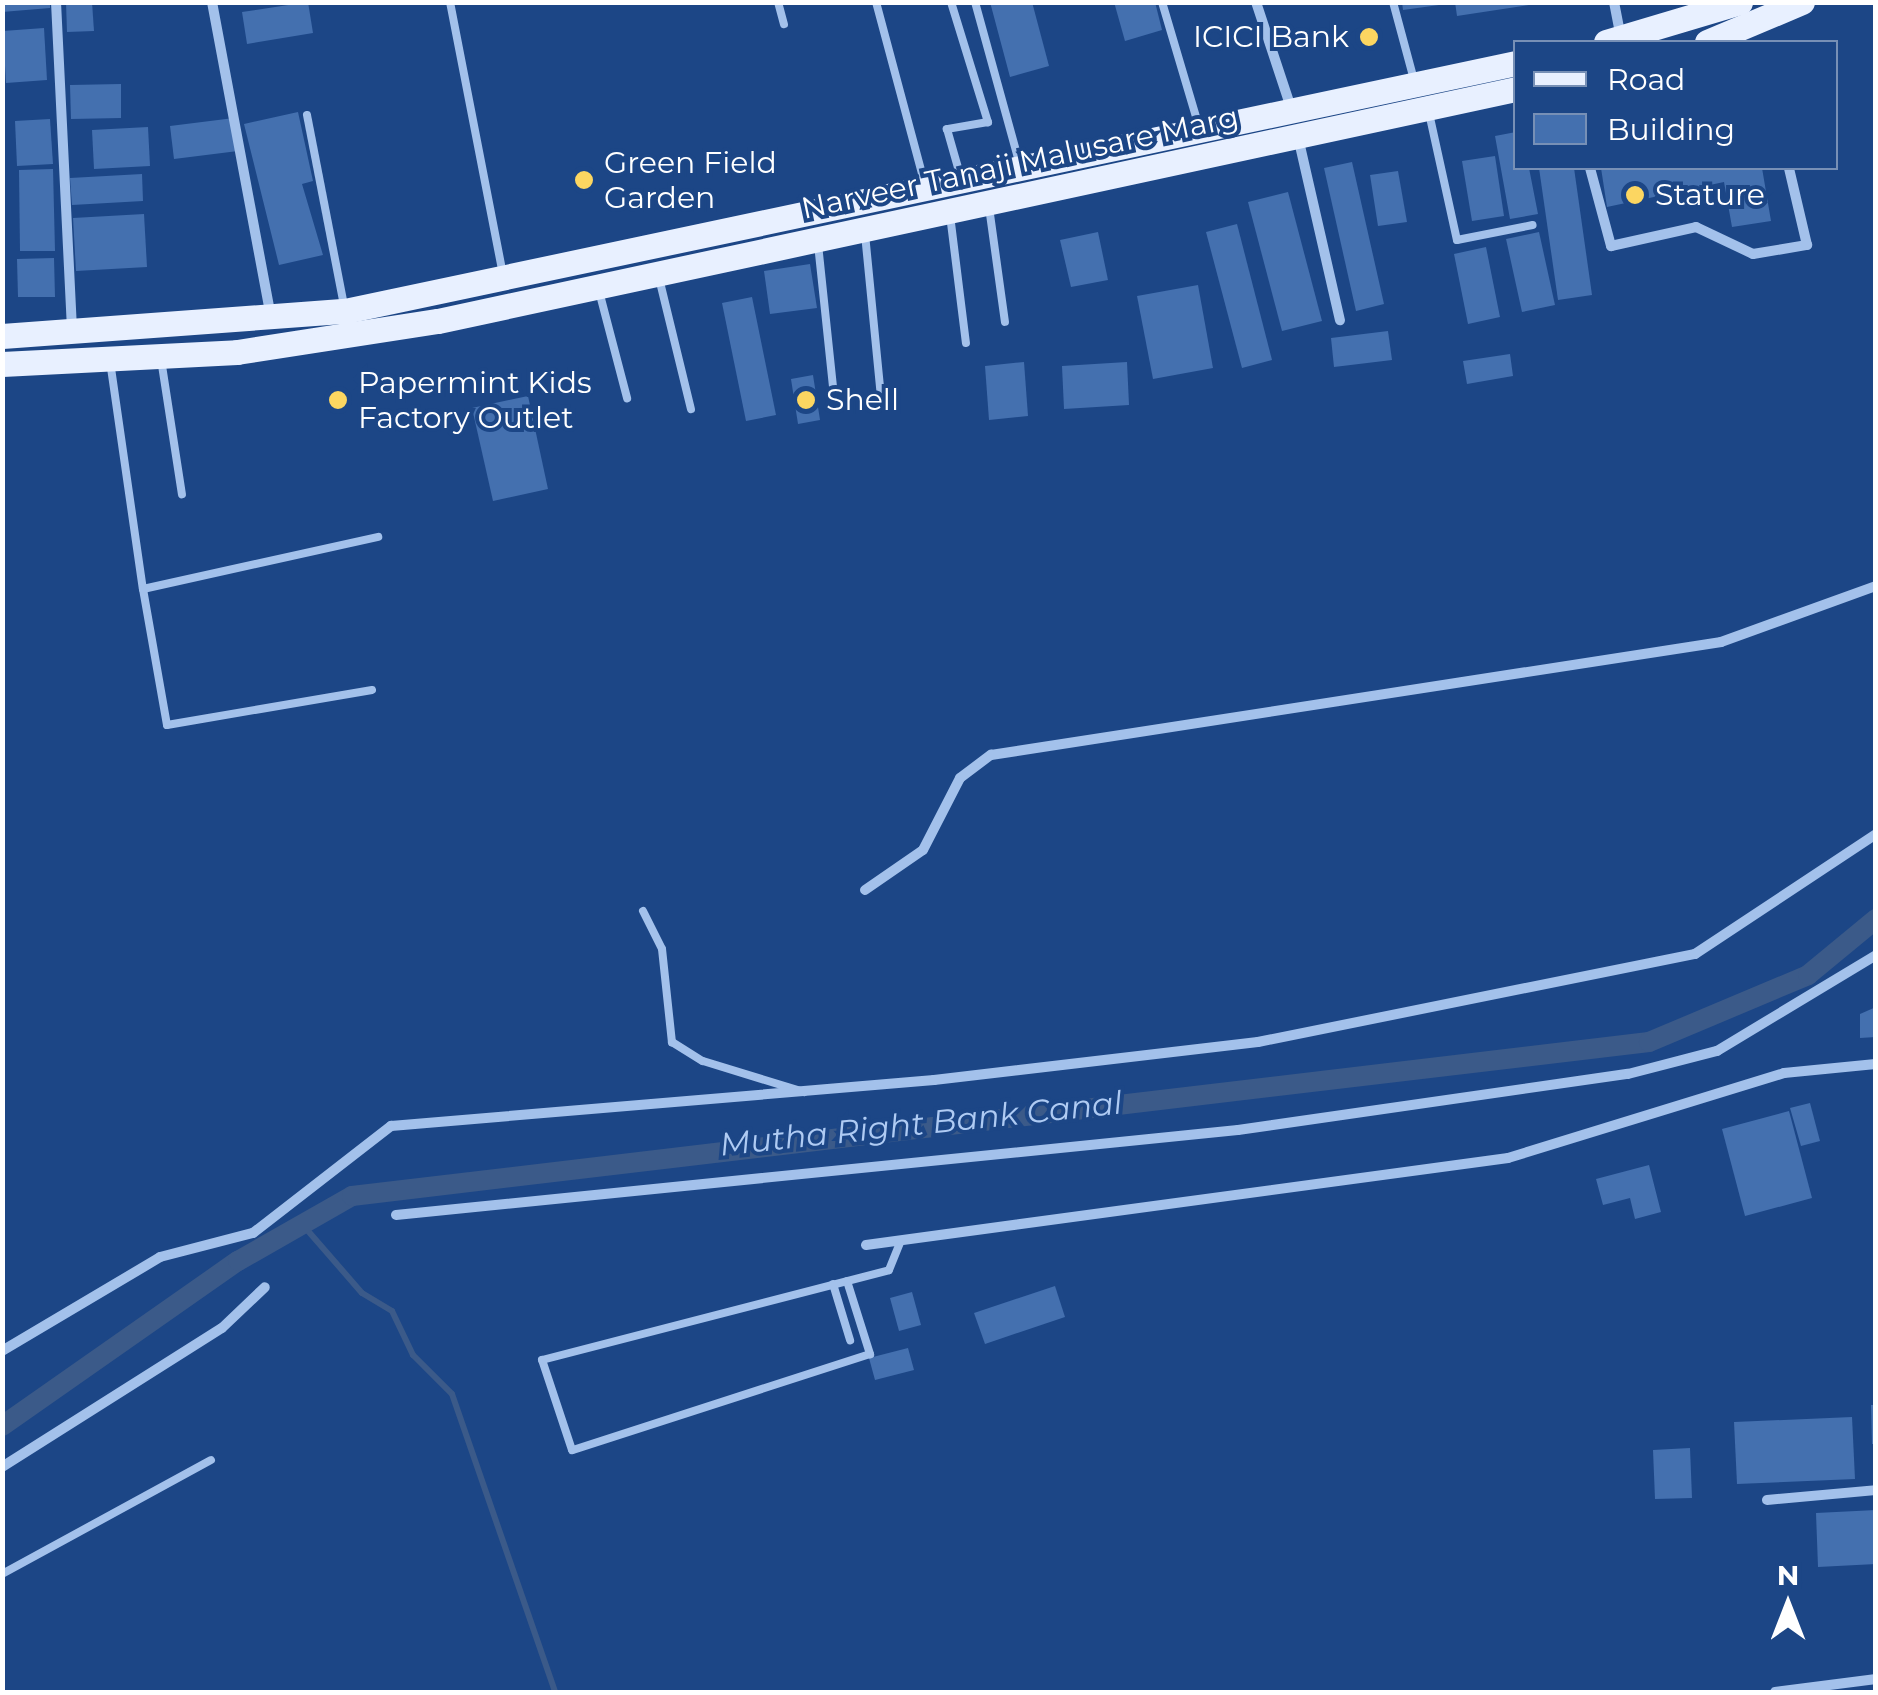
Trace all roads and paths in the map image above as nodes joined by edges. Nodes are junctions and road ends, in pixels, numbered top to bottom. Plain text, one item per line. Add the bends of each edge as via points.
1 (56, 2) edge
2 (212, 2) edge
3 (450, 2) edge
4 (778, 2) edge
5 (876, 2) edge
6 (951, 2) edge
7 (976, 2) edge
8 (1162, 2) edge
9 (1256, 2) edge
10 (1392, 2) edge
11 (1614, 2) edge
12 (1740, 2) edge
13 (1802, 2) edge
14 (784, 24) dead end
15 (1740, 37) edge
16 (1614, 40) edge
17 (1617, 40) edge
18 (1513, 64) edge
19 (1416, 85) junction
20 (1513, 90) edge
21 (1428, 108) junction
22 (308, 115) dead end
23 (1295, 124) junction
24 (1200, 131) junction
25 (1022, 170) junction
26 (1591, 170) edge
27 (1789, 170) edge
28 (926, 190) junction
29 (966, 201) junction
30 (1532, 225) dead end
31 (865, 229) junction
32 (818, 239) junction
33 (658, 274) junction
34 (504, 280) junction
35 (598, 286) junction
36 (432, 295) junction
37 (345, 310) junction
38 (272, 318) junction
39 (1340, 320) dead end
40 (438, 321) junction
41 (1006, 322) dead end
42 (72, 334) junction
43 (2, 336) edge
44 (966, 343) dead end
45 (161, 359) junction
46 (110, 361) junction
47 (2, 364) edge
48 (881, 396) dead end
49 (627, 398) dead end
50 (834, 405) dead end
51 (691, 409) dead end
52 (182, 494) dead end
53 (378, 537) dead end
54 (1876, 586) edge
55 (143, 589) junction
56 (372, 690) dead end
57 (1876, 834) edge
58 (866, 890) dead end
59 (643, 911) dead end
60 (1876, 955) edge
61 (1876, 1064) edge
62 (804, 1092) junction
63 (396, 1214) dead end
64 (901, 1241) junction
65 (866, 1245) dead end
66 (846, 1281) junction
67 (833, 1284) junction
68 (265, 1287) dead end
69 (850, 1340) dead end
70 (2, 1351) edge
71 (211, 1460) dead end
72 (2, 1467) edge
73 (1876, 1490) edge
74 (1767, 1500) dead end
75 (2, 1574) edge
76 (1876, 1679) edge
77 (1775, 1692) edge

1 - 42 street
2 - 38 street
3 - 34 lane
4 - 14 lane
5 - 28 lane
6 - 29 lane via 988,122 947,129
7 - 25 lane
8 - 24 lane
9 - 23 street
10 - 19 lane
11 - 16 street
12 - 17 main road
13 - 15 main road
18 - 19 main road, Narveer Tanaji Malusare Marg
19 - 23 main road, Narveer Tanaji Malusare Marg
20 - 21 main road, Narveer Tanaji Malusare Marg
21 - 23 main road, Narveer Tanaji Malusare Marg
21 - 30 lane via 1457,240
22 - 37 lane
23 - 24 main road, Narveer Tanaji Malusare Marg
23 - 29 main road, Narveer Tanaji Malusare Marg
23 - 39 street
24 - 25 main road, Narveer Tanaji Malusare Marg
25 - 29 main road, Narveer Tanaji Malusare Marg
26 - 27 street via 1612,246 1696,227 1753,254 1808,245 1809,222
28 - 29 main road, Narveer Tanaji Malusare Marg
28 - 34 main road, Narveer Tanaji Malusare Marg
29 - 31 main road, Narveer Tanaji Malusare Marg
29 - 41 lane
29 - 44 lane
31 - 32 main road, Narveer Tanaji Malusare Marg
31 - 48 lane
32 - 33 main road, Narveer Tanaji Malusare Marg
32 - 50 lane
33 - 35 main road, Narveer Tanaji Malusare Marg
33 - 51 lane
34 - 36 main road, Narveer Tanaji Malusare Marg
35 - 40 main road, Narveer Tanaji Malusare Marg
35 - 49 lane
36 - 37 main road, Narveer Tanaji Malusare Marg
36 - 40 main road
37 - 38 main road, Narveer Tanaji Malusare Marg
38 - 42 main road, Narveer Tanaji Malusare Marg
40 - 45 main road, Narveer Tanaji Malusare Marg
42 - 43 main road, Narveer Tanaji Malusare Marg
45 - 46 main road, Narveer Tanaji Malusare Marg
45 - 52 lane
46 - 47 main road, Narveer Tanaji Malusare Marg
46 - 55 lane
53 - 55 lane
54 - 58 street via 1721,642 991,755 960,778 923,850
55 - 56 lane via 167,724
57 - 62 street via 1695,954 1258,1042
59 - 62 lane via 662,949 672,1042 703,1061
60 - 63 street via 1717,1051 1628,1074 1238,1130
61 - 64 street via 1784,1073 1508,1158
62 - 70 street via 391,1126 364,1139 321,1188 253,1233 160,1258
64 - 65 street
64 - 66 lane via 889,1270
66 - 67 lane
66 - 67 lane via 870,1354 572,1450 542,1360
67 - 69 lane
68 - 72 street via 222,1328
71 - 75 lane
73 - 74 street
76 - 77 street

